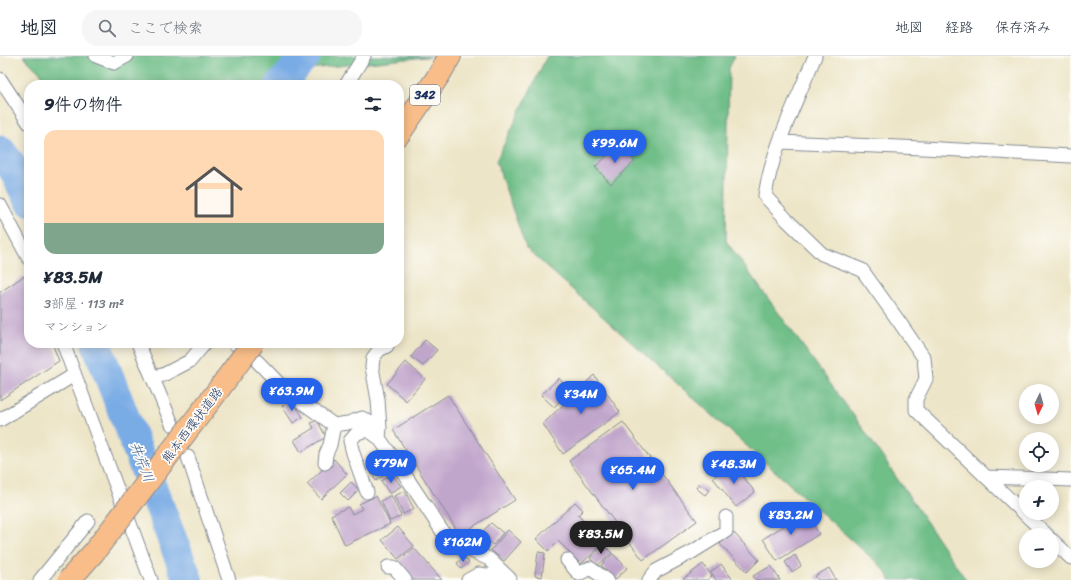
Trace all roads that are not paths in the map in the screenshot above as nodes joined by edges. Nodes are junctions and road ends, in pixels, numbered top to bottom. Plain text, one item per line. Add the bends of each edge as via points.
1 (96, 56) edge
2 (127, 56) edge
3 (364, 56) edge
4 (450, 56) edge
5 (815, 56) edge
6 (0, 79) edge
7 (349, 80) edge
8 (24, 115) edge
9 (404, 127) edge
10 (780, 142) junction
11 (1071, 156) edge
12 (0, 205) edge
13 (24, 250) edge
14 (65, 348) edge
15 (140, 348) edge
16 (201, 348) edge
17 (245, 348) edge
18 (383, 348) edge
19 (74, 375) junction
20 (152, 377) junction
21 (0, 420) edge
22 (172, 424) dead end
23 (334, 425) junction
24 (379, 433) junction
25 (188, 457) dead end
26 (325, 463) dead end
27 (987, 477) junction
28 (1071, 480) edge
29 (366, 492) dead end
30 (726, 516) dead end
31 (88, 521) dead end
32 (1040, 528) edge
33 (1059, 547) edge
34 (1071, 558) edge
35 (567, 560) dead end
36 (388, 567) dead end
37 (510, 579) edge
38 (40, 580) edge
39 (69, 580) edge
40 (151, 580) edge
41 (229, 580) edge
42 (405, 580) edge
43 (468, 580) edge
44 (607, 580) edge
45 (649, 580) edge

1 - 2 street via 114,63
3 - 7 street
4 - 9 highway, 342
5 - 10 street
6 - 8 street
10 - 11 street
10 - 27 street via 765,196 822,254 862,270 924,358 926,379 916,399 916,410
12 - 13 street
14 - 19 street
15 - 20 street
16 - 20 street via 190,361 163,375
17 - 23 street via 286,391
17 - 39 highway, 熊本西環状道路, bridge via 216,393 94,552
18 - 24 street via 373,358 372,367 378,400
19 - 21 street
19 - 40 street
20 - 22 street
23 - 24 street via 362,418
23 - 26 street
24 - 29 street via 368,430 357,433 350,441
24 - 37 street via 448,540 489,559
25 - 41 street
27 - 28 street
27 - 32 street
30 - 45 street via 726,531 656,571
31 - 38 street
33 - 34 street
35 - 44 street via 579,574 590,568
36 - 42 street via 394,567
37 - 43 street via 479,574

